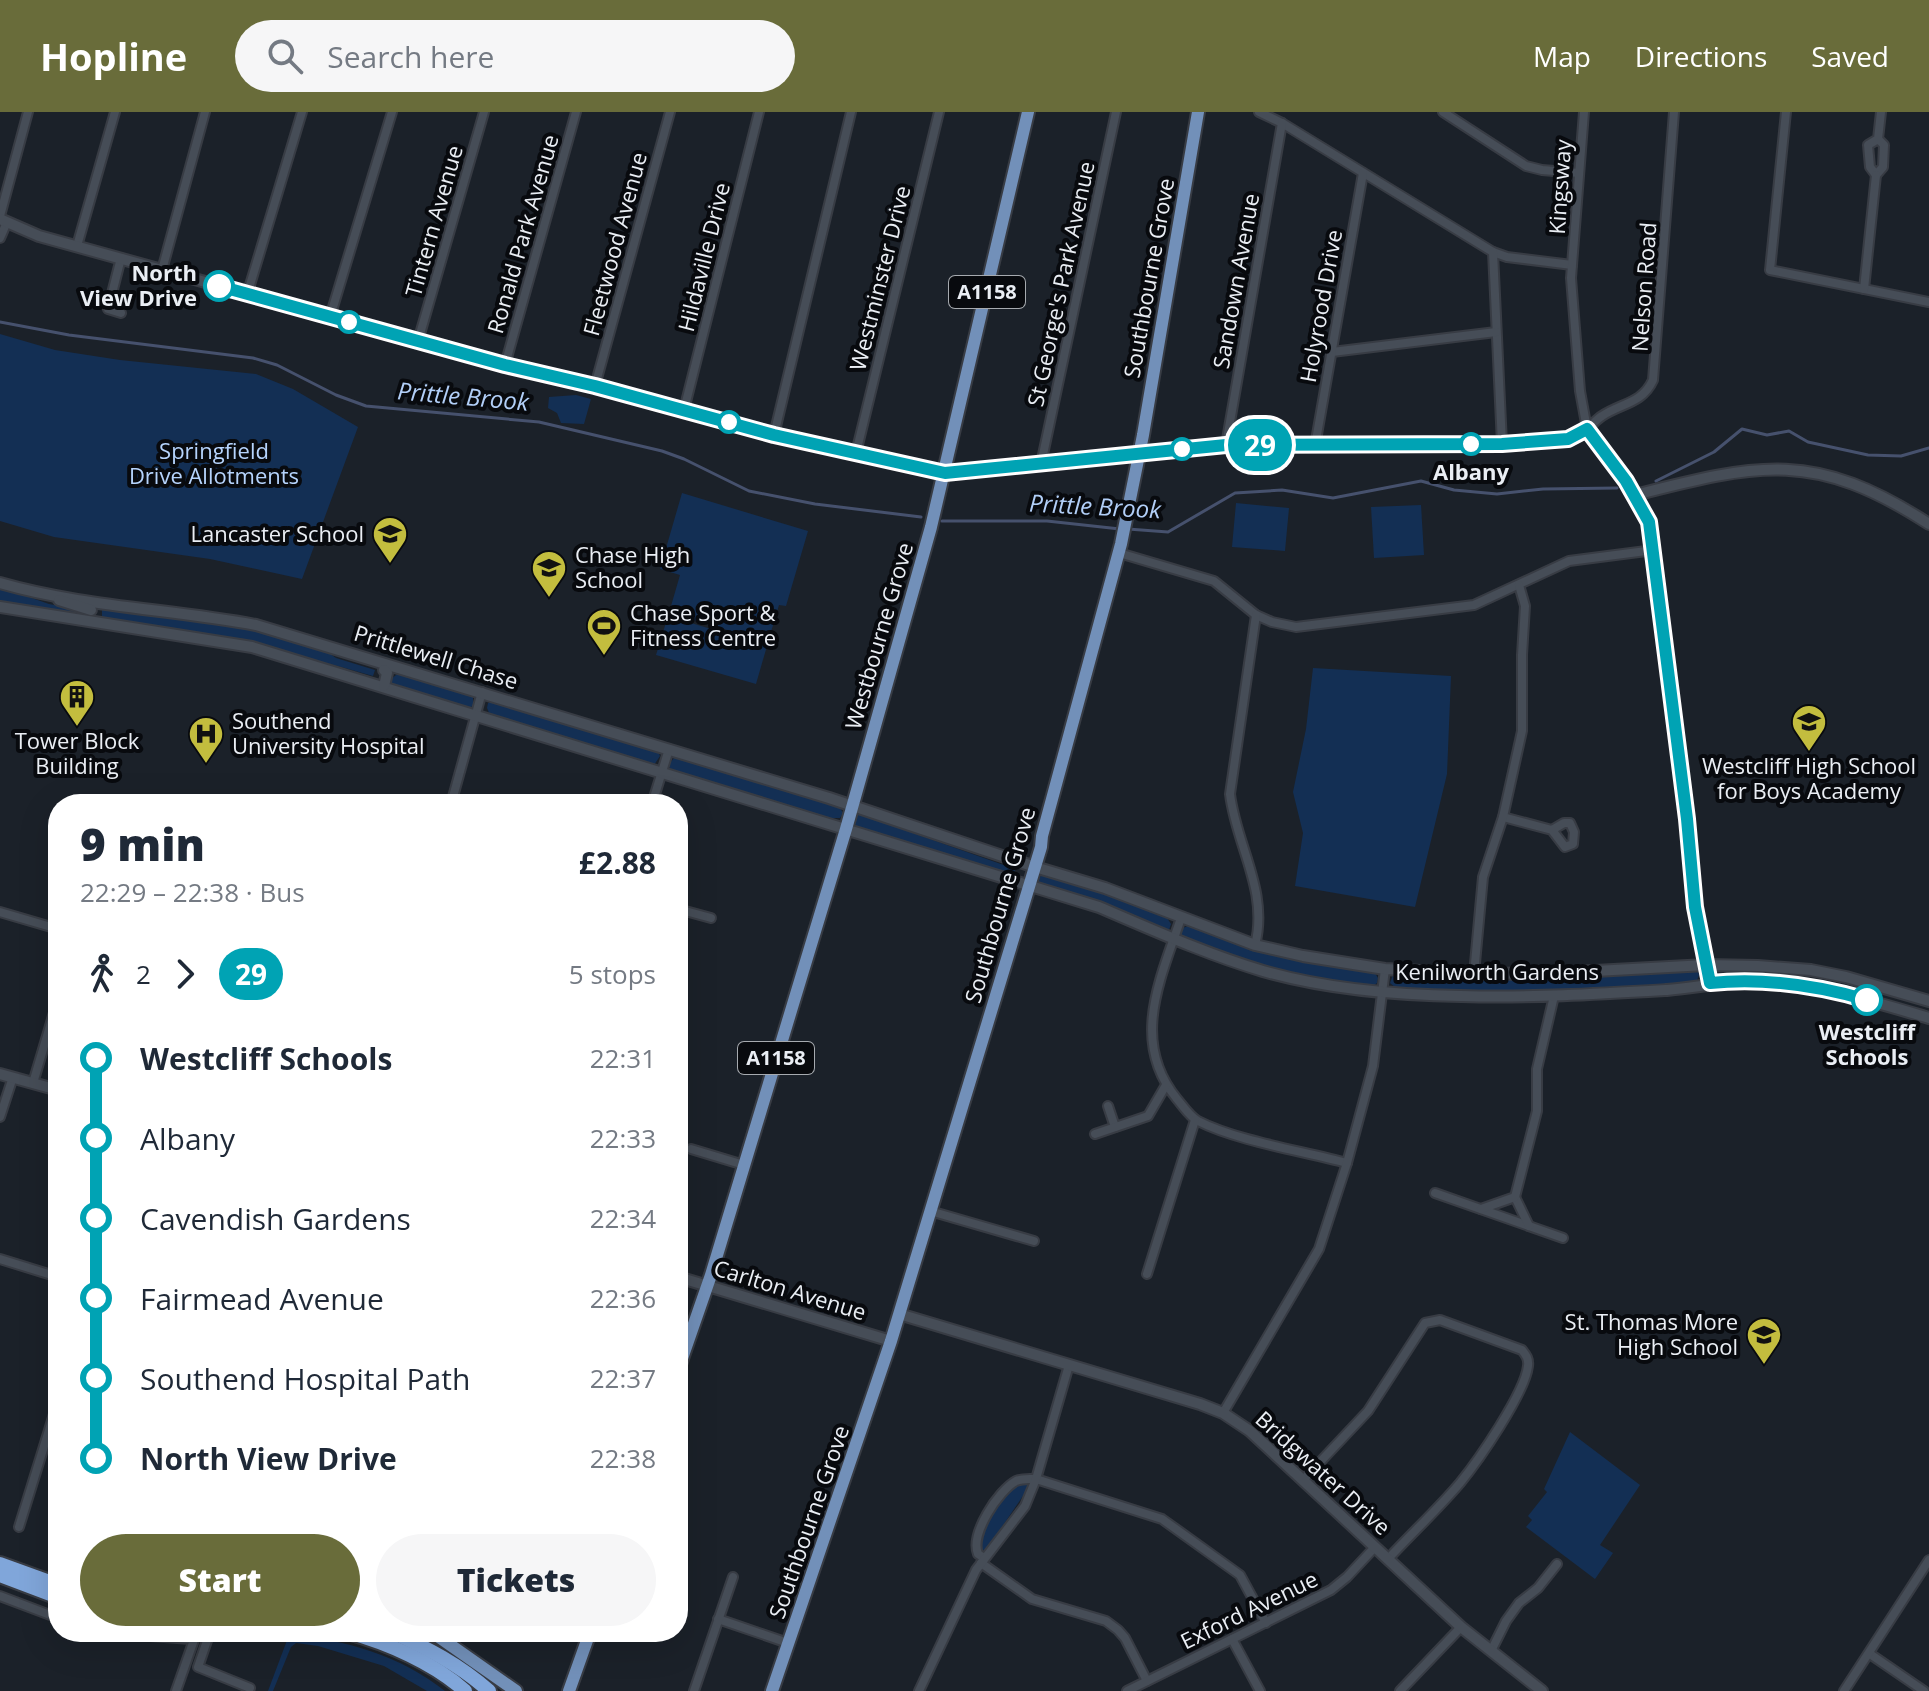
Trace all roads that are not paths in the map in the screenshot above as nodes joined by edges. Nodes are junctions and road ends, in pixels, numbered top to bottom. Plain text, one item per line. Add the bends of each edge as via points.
1 (28, 112) edge
2 (115, 112) edge
3 (205, 112) edge
4 (302, 112) edge
5 (392, 112) edge
6 (484, 112) edge
7 (576, 112) edge
8 (670, 112) edge
9 (759, 112) edge
10 (851, 112) edge
11 (939, 112) edge
12 (1028, 112) edge
13 (1116, 112) edge
14 (1198, 112) edge
15 (1259, 112) edge
16 (1443, 112) edge
17 (1584, 112) edge
18 (1674, 112) edge
19 (1786, 112) edge
20 (1881, 112) edge
21 (1282, 123) junction
22 (1878, 139) junction
23 (1363, 173) junction
24 (1579, 173) junction
25 (1876, 175) junction
26 (2, 219) edge
27 (0, 238) edge
28 (77, 246) junction
29 (1493, 252) junction
30 (121, 258) junction
31 (1572, 265) junction
32 (162, 270) junction
33 (1864, 289) junction
34 (247, 295) junction
35 (1929, 302) edge
36 (121, 313) dead end
37 (330, 317) junction
38 (1496, 332) junction
39 (418, 341) junction
40 (1332, 352) junction
41 (505, 365) junction
42 (595, 386) junction
43 (684, 410) junction
44 (1587, 429) junction
45 (774, 435) junction
46 (1502, 444) junction
47 (1226, 445) junction
48 (1315, 446) junction
49 (856, 453) junction
50 (1138, 454) junction
51 (1041, 464) junction
52 (945, 473) junction
53 (1635, 495) junction
54 (1929, 524) edge
55 (1654, 550) junction
56 (1119, 553) junction
57 (0, 583) edge
58 (1519, 585) junction
59 (42, 593) junction
60 (104, 602) junction
61 (0, 607) edge
62 (91, 610) junction
63 (1256, 615) junction
64 (90, 622) junction
65 (327, 645) junction
66 (403, 668) junction
67 (384, 670) junction
68 (380, 684) junction
69 (482, 692) junction
70 (476, 716) junction
71 (669, 749) junction
72 (661, 771) junction
73 (454, 794) edge
74 (655, 794) edge
75 (851, 809) junction
76 (1503, 817) junction
77 (846, 829) junction
78 (1552, 830) dead end
79 (958, 841) junction
80 (908, 849) junction
81 (1035, 867) junction
82 (1029, 884) junction
83 (0, 912) edge
84 (688, 912) edge
85 (711, 918) dead end
86 (1181, 918) junction
87 (48, 926) edge
88 (1173, 940) junction
89 (1255, 945) junction
90 (1706, 965) junction
91 (1385, 969) junction
92 (1474, 974) junction
93 (1710, 983) junction
94 (1383, 992) junction
95 (1554, 996) junction
96 (1929, 1001) edge
97 (1929, 1018) edge
98 (48, 1033) edge
99 (0, 1074) edge
100 (13, 1077) junction
101 (33, 1083) junction
102 (1166, 1085) junction
103 (48, 1087) edge
104 (1108, 1106) dead end
105 (0, 1117) edge
106 (1195, 1120) junction
107 (1115, 1127) junction
108 (1095, 1134) dead end
109 (691, 1149) dead end
110 (1347, 1163) junction
111 (744, 1165) junction
112 (1435, 1193) dead end
113 (1515, 1197) junction
114 (1481, 1209) junction
115 (930, 1211) junction
116 (1529, 1226) junction
117 (1563, 1238) dead end
118 (1034, 1241) dead end
119 (0, 1259) edge
120 (48, 1274) edge
121 (1147, 1274) dead end
122 (688, 1280) edge
123 (706, 1286) junction
124 (899, 1314) junction
125 (688, 1340) edge
126 (891, 1341) junction
127 (1069, 1365) junction
128 (1223, 1413) junction
129 (48, 1433) edge
130 (1036, 1479) junction
131 (1304, 1479) junction
132 (19, 1527) dead end
133 (1375, 1547) junction
134 (1388, 1559) junction
135 (983, 1560) junction
136 (1929, 1560) edge
137 (0, 1564) edge
138 (1557, 1564) dead end
139 (0, 1575) edge
140 (733, 1577) dead end
141 (48, 1581) edge
142 (48, 1593) edge
143 (0, 1596) edge
144 (48, 1614) edge
145 (718, 1619) junction
146 (1266, 1623) junction
147 (1461, 1627) junction
148 (1232, 1639) junction
149 (193, 1642) edge
150 (207, 1642) edge
151 (378, 1642) edge
152 (413, 1642) edge
153 (447, 1642) edge
154 (586, 1642) edge
155 (788, 1643) junction
156 (1491, 1651) junction
157 (1870, 1654) junction
158 (1147, 1681) junction
159 (250, 1688) dead end
160 (176, 1691) edge
161 (465, 1691) edge
162 (489, 1691) edge
163 (516, 1691) edge
164 (569, 1691) edge
165 (694, 1691) edge
166 (772, 1691) edge
167 (919, 1691) edge
168 (1127, 1691) edge
169 (1260, 1691) edge
170 (1400, 1691) edge
171 (1542, 1691) edge
172 (1844, 1691) edge
173 (1924, 1691) edge

1 - 26 street
2 - 28 street
3 - 32 street
4 - 34 street
5 - 37 street
6 - 39 street, Tintern Avenue
7 - 41 street, Ronald Park Avenue
8 - 42 street, Fleetwood Avenue
9 - 43 street, Hildaville Drive
10 - 45 street
11 - 49 street, Westminster Drive
12 - 52 main road, Westbourne Grove / A1158
13 - 51 street, St George's Park Avenue
14 - 50 main road, Southbourne Grove
15 - 21 street
16 - 24 street via 1526,166
17 - 24 street, Kingsway
18 - 44 street, Nelson Road via 1653,380 1638,400 1600,417
19 - 33 street via 1770,270
20 - 22 street
21 - 23 street
21 - 47 street, Sandown Avenue
22 - 25 street via 1884,145 1883,167
22 - 25 street via 1868,145
23 - 29 street
23 - 40 street, Holyrood Drive
24 - 31 street, Kingsway
25 - 33 street
26 - 27 street
26 - 28 street
28 - 30 street
29 - 31 street
29 - 38 street
30 - 32 street
30 - 36 street via 108,309
31 - 44 street, Kingsway
32 - 34 street
33 - 35 street
34 - 37 street
37 - 39 street
38 - 40 street
38 - 46 street
39 - 41 street
40 - 48 street, Holyrood Drive
41 - 42 street
42 - 43 street
43 - 45 street
44 - 46 street via 1568,439
44 - 53 street
45 - 49 street
46 - 48 street
47 - 48 street
47 - 50 street
49 - 52 street
50 - 51 street
50 - 56 main road, Southbourne Grove
51 - 52 street
52 - 75 main road, Westbourne Grove / A1158
53 - 54 street via 1743,470 1795,469 1846,480
53 - 55 street via 1649,522
55 - 58 street via 1569,561
55 - 90 street
56 - 63 street via 1214,581
56 - 81 main road, Southbourne Grove
57 - 59 street, Prittlewell Chase
58 - 63 street via 1474,605 1296,627
58 - 76 street via 1525,601 1522,731
59 - 60 street, Prittlewell Chase
59 - 62 street
60 - 62 street
60 - 65 street, Prittlewell Chase via 200,614
61 - 64 street, Prittlewell Chase
62 - 64 street via 95,617
63 - 89 street via 1230,794 1255,878
64 - 68 street, Prittlewell Chase via 252,647
65 - 66 street, Prittlewell Chase
65 - 67 street
66 - 67 street
66 - 69 street, Prittlewell Chase
67 - 68 street
68 - 70 street, Prittlewell Chase
69 - 70 street
69 - 71 street, Prittlewell Chase
70 - 72 street, Prittlewell Chase
70 - 73 street
71 - 72 street
71 - 75 street, Prittlewell Chase
72 - 74 street
72 - 77 street, Prittlewell Chase
75 - 77 main road, Westbourne Grove / A1158
75 - 79 street, Kenilworth Gardens
75 - 80 street via 854,826
76 - 78 street
76 - 92 street via 1483,877
77 - 80 street, Kenilworth Gardens
77 - 111 main road, Westbourne Grove / A1158
79 - 81 street, Kenilworth Gardens
79 - 82 street via 1026,872
80 - 82 street, Kenilworth Gardens
81 - 82 main road, Southbourne Grove
81 - 86 street, Kenilworth Gardens
82 - 88 street, Kenilworth Gardens
82 - 115 main road, Southbourne Grove
83 - 87 street
84 - 85 street
86 - 88 street
86 - 89 street, Kenilworth Gardens
88 - 94 street, Kenilworth Gardens via 1266,972
88 - 102 street via 1158,986 1150,1042
89 - 91 street, Kenilworth Gardens
90 - 92 street, Kenilworth Gardens
90 - 93 street
90 - 96 street, Kenilworth Gardens via 1811,970
91 - 92 street, Kenilworth Gardens
91 - 94 street
93 - 95 street, Kenilworth Gardens
93 - 97 street, Kenilworth Gardens via 1794,984
94 - 95 street, Kenilworth Gardens
94 - 110 street via 1373,1066
95 - 113 street via 1537,1069 1537,1111
98 - 101 street
99 - 100 street
100 - 101 street
100 - 105 street
101 - 103 street
102 - 106 street
102 - 107 street via 1148,1116
104 - 107 street
106 - 110 street
106 - 121 street
107 - 108 street
109 - 111 street
110 - 128 street via 1319,1249
111 - 123 main road, Westbourne Grove / A1158
112 - 114 street
113 - 114 street
113 - 116 street
114 - 116 street
115 - 118 street
115 - 124 main road, Southbourne Grove
116 - 117 street
119 - 120 street
122 - 123 street, Carlton Avenue
123 - 125 main road, Westbourne Grove / A1158
123 - 126 street, Carlton Avenue
124 - 126 main road, Southbourne Grove
124 - 127 street, Bridgwater Drive
126 - 155 main road, Southbourne Grove
127 - 128 street, Bridgwater Drive
127 - 130 street
128 - 131 street, Bridgwater Drive
129 - 132 street
130 - 135 street via 1025,1506
130 - 135 street via 1014,1482 986,1517 975,1543
130 - 146 street via 1162,1519 1240,1575
131 - 133 street, Bridgwater Drive
131 - 134 street via 1368,1411 1425,1323 1440,1320 1522,1350 1528,1368 1520,1389 1478,1459
133 - 134 street, Bridgwater Drive
133 - 146 street, Exford Avenue via 1331,1590
134 - 147 street, Bridgwater Drive
135 - 158 street via 1032,1599 1106,1621 1125,1638
135 - 167 street
136 - 157 street
137 - 141 highway
138 - 156 street via 1519,1603
139 - 142 highway
140 - 145 street
143 - 144 street
145 - 155 street
145 - 165 street
146 - 148 street, Exford Avenue
147 - 156 street, Bridgwater Drive
147 - 170 street
148 - 158 street, Exford Avenue
148 - 169 street
149 - 160 street
150 - 159 street via 198,1667
151 - 161 highway
152 - 162 highway
153 - 163 main road
154 - 164 main road
155 - 166 main road, Southbourne Grove
156 - 171 street, Bridgwater Drive
157 - 172 street
157 - 173 street
158 - 168 street, Exford Avenue

